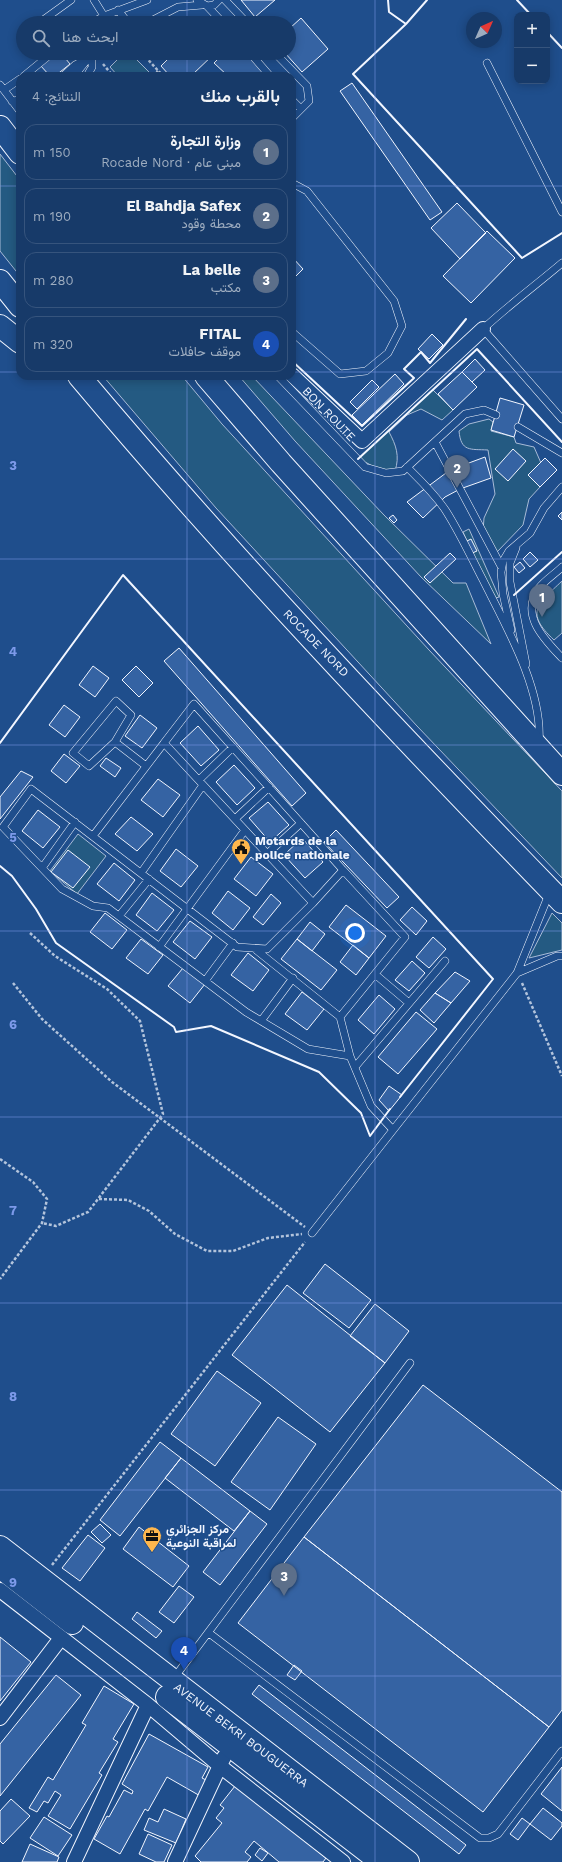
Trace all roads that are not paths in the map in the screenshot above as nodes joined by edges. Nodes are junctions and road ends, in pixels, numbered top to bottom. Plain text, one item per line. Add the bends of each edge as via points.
1 (71, 0) edge
2 (94, 0) edge
3 (148, 0) edge
4 (218, 0) edge
5 (225, 0) edge
6 (202, 4) edge
7 (118, 10) junction
8 (49, 16) edge
9 (104, 16) joint
10 (123, 16) edge
11 (161, 16) edge
12 (215, 16) edge
13 (240, 16) edge
14 (43, 60) edge
15 (84, 60) edge
16 (88, 60) edge
17 (92, 60) edge
18 (256, 60) edge
19 (281, 60) edge
20 (487, 63) dead end
21 (29, 72) edge
22 (67, 72) edge
23 (78, 72) edge
24 (89, 72) edge
25 (267, 72) edge
26 (290, 72) edge
27 (296, 79) edge
28 (16, 81) edge
29 (2, 88) edge
30 (16, 100) edge
31 (12, 101) junction
32 (296, 104) edge
33 (16, 106) edge
34 (301, 109) junction
35 (296, 114) edge
36 (0, 127) edge
37 (16, 148) edge
38 (296, 185) edge
39 (562, 212) edge
40 (562, 263) edge
41 (0, 281) edge
42 (16, 301) edge
43 (0, 326) edge
44 (484, 329) junction
45 (296, 336) edge
46 (16, 339) edge
47 (296, 379) edge
48 (82, 380) edge
49 (209, 380) edge
50 (282, 380) edge
51 (496, 415) dead end
52 (562, 419) edge
53 (518, 427) dead end
54 (435, 442) junction
55 (562, 453) edge
56 (408, 468) junction
57 (562, 487) edge
58 (522, 540) junction
59 (501, 566) junction
60 (562, 567) edge
61 (513, 640) junction
62 (562, 658) edge
63 (531, 688) junction
64 (115, 742) junction
65 (164, 744) junction
66 (233, 747) junction
67 (548, 752) edge
68 (146, 766) junction
69 (562, 774) edge
70 (201, 783) junction
71 (269, 788) junction
72 (234, 819) junction
73 (75, 822) junction
74 (301, 823) junction
75 (245, 830) junction
76 (93, 836) junction
77 (267, 854) junction
78 (42, 868) junction
79 (343, 870) junction
80 (141, 873) junction
81 (148, 879) junction
82 (556, 896) edge
83 (313, 903) junction
84 (187, 908) junction
85 (119, 916) junction
86 (233, 943) junction
87 (159, 946) junction
88 (255, 948) junction
89 (562, 956) edge
90 (445, 961) dead end
91 (517, 973) junction
92 (376, 975) junction
93 (293, 978) junction
94 (206, 981) junction
95 (409, 1003) junction
96 (340, 1017) junction
97 (261, 1021) junction
98 (350, 1056) junction
99 (355, 1067) junction
100 (393, 1130) junction
101 (312, 1233) road end
102 (410, 1363) dead end
103 (0, 1547) edge
104 (0, 1567) edge
105 (0, 1590) edge
106 (208, 1632) junction
107 (62, 1638) junction
108 (172, 1682) junction
109 (148, 1705) junction
110 (0, 1718) edge
111 (229, 1745) junction
112 (562, 1751) edge
113 (220, 1766) junction
114 (74, 1862) edge
115 (175, 1862) edge
116 (343, 1862) edge
117 (381, 1862) edge
118 (408, 1862) edge

1 - 8 lane
2 - 9 lane
3 - 7 lane
4 - 6 lane via 214,5
5 - 13 lane
6 - 11 lane via 178,7
6 - 12 lane
7 - 9 lane
7 - 10 lane
14 - 21 lane
15 - 22 lane
16 - 23 lane
17 - 24 lane
18 - 25 lane
19 - 26 lane
20 - 39 lane
27 - 34 lane via 309,91 309,101
28 - 29 lane
29 - 31 lane
30 - 31 lane
31 - 33 lane
32 - 34 lane
34 - 35 lane
36 - 37 highway
38 - 45 lane via 307,191 394,301 402,326 388,353 366,371 340,374
40 - 44 lane
41 - 42 highway
43 - 46 highway
44 - 47 street via 362,441
44 - 52 lane
48 - 82 highway, ROCADE NORD via 263,587
49 - 67 highway via 286,469
50 - 56 lane, BON ROUTE via 365,467 392,474
51 - 54 lane via 484,410 465,414
53 - 55 lane
54 - 56 lane
54 - 59 lane
56 - 61 lane via 424,483 446,511
57 - 58 lane via 544,508 530,533
58 - 59 lane via 505,556
58 - 63 lane via 513,554 509,572
59 - 61 lane via 503,594
60 - 62 lane via 539,588 532,602 534,622 539,632
61 - 63 lane
63 - 67 lane
64 - 64 lane via 131,714 116,701 73,753 90,766
64 - 68 lane
65 - 66 lane via 194,704
65 - 68 lane
65 - 70 lane
66 - 70 lane
66 - 71 lane
67 - 69 highway
68 - 76 lane
70 - 72 lane
70 - 80 lane
71 - 72 lane
71 - 74 lane
72 - 75 lane
73 - 76 lane
73 - 78 lane
73 - 78 lane via 31,789 3,827
74 - 77 lane
74 - 79 lane
75 - 77 lane
75 - 84 lane
76 - 80 lane
77 - 83 lane
78 - 85 lane via 62,889 93,906 108,908
79 - 83 lane
79 - 92 lane via 405,938
80 - 81 lane
81 - 84 lane
81 - 85 lane
82 - 91 lane
83 - 88 lane via 267,949
84 - 86 lane
84 - 87 lane
85 - 87 lane
86 - 88 lane via 237,947
86 - 94 lane
87 - 94 lane
88 - 93 lane
89 - 91 lane via 556,956
90 - 95 lane
91 - 100 lane
92 - 95 lane
92 - 96 lane
93 - 96 lane
93 - 97 lane
94 - 97 lane
95 - 99 lane
96 - 98 lane
97 - 98 lane via 308,1050
98 - 99 lane
99 - 100 lane via 370,1106
100 - 101 lane
102 - 106 lane
103 - 108 highway, AVENUE BEKRI BOUGUERRA
104 - 111 highway, AVENUE BEKRI BOUGUERRA
105 - 107 street
106 - 108 lane
106 - 112 lane via 480,1838 498,1834
107 - 109 street
107 - 110 street
108 - 118 highway, AVENUE BEKRI BOUGUERRA
109 - 113 street
109 - 114 street
111 - 113 street
111 - 117 highway, AVENUE BEKRI BOUGUERRA
113 - 115 street
113 - 116 street

